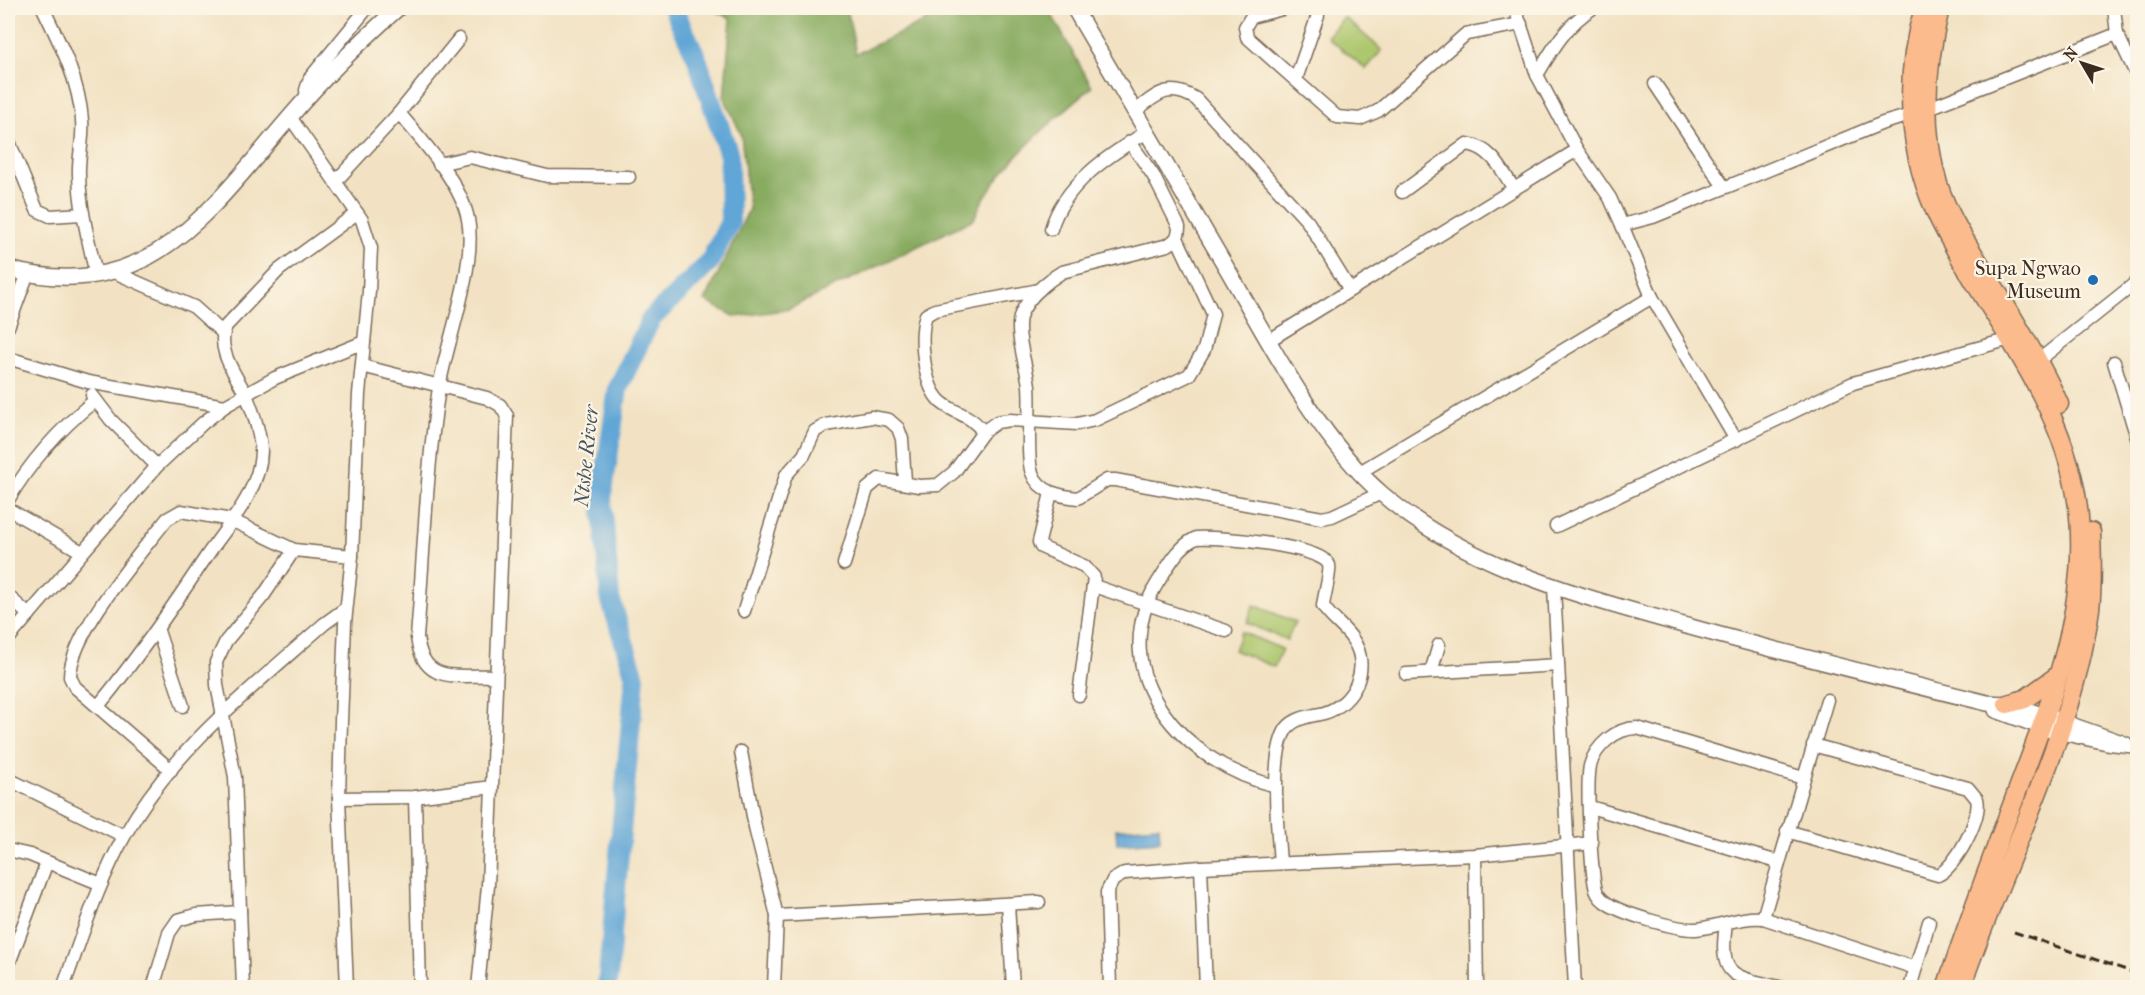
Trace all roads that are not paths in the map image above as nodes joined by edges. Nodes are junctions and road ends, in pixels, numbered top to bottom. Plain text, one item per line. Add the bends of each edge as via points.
1 (43, 8) edge
2 (398, 8) edge
3 (1074, 8) edge
4 (1286, 8) edge
5 (1316, 8) edge
6 (1515, 8) edge
7 (1593, 8) edge
8 (1924, 8) edge
9 (1940, 8) edge
10 (2114, 8) edge
11 (364, 9) edge
12 (1521, 24) junction
13 (2117, 34) junction
14 (459, 39) dead end
15 (1537, 75) junction
16 (2138, 78) edge
17 (1296, 79) junction
18 (1655, 84) dead end
19 (307, 99) junction
20 (1134, 112) junction
21 (1919, 112) junction
22 (399, 113) junction
23 (290, 117) junction
24 (1147, 132) junction
25 (8, 139) edge
26 (1130, 142) junction
27 (1577, 150) junction
28 (439, 164) junction
29 (629, 177) dead end
30 (335, 182) junction
31 (1724, 187) junction
32 (1514, 189) junction
33 (1402, 192) dead end
34 (357, 213) junction
35 (82, 214) junction
36 (1622, 225) junction
37 (1052, 229) dead end
38 (1177, 238) junction
39 (8, 269) edge
40 (114, 272) junction
41 (28, 273) junction
42 (96, 275) junction
43 (2138, 281) edge
44 (1039, 290) junction
45 (1350, 290) junction
46 (1652, 297) junction
47 (8, 327) edge
48 (223, 333) junction
49 (2010, 339) junction
50 (1268, 341) junction
51 (364, 342) junction
52 (8, 358) edge
53 (2114, 362) dead end
54 (2033, 364) junction
55 (362, 366) junction
56 (88, 382) junction
57 (439, 387) junction
58 (246, 394) junction
59 (94, 401) junction
60 (225, 406) junction
61 (1031, 422) junction
62 (982, 432) junction
63 (1736, 441) junction
64 (2138, 441) edge
65 (157, 466) junction
66 (1360, 472) junction
67 (905, 482) junction
68 (1051, 493) junction
69 (1381, 493) junction
70 (8, 500) edge
71 (8, 509) edge
72 (231, 520) junction
73 (1556, 526) dead end
74 (294, 550) junction
75 (82, 552) junction
76 (352, 556) junction
77 (844, 564) dead end
78 (1094, 586) junction
79 (1554, 587) junction
80 (8, 596) edge
81 (1146, 602) junction
82 (346, 608) junction
83 (744, 611) dead end
84 (29, 615) junction
85 (158, 631) junction
86 (1226, 631) dead end
87 (8, 639) edge
88 (1439, 645) dead end
89 (1558, 665) junction
90 (1431, 672) junction
91 (1406, 674) dead end
92 (496, 676) junction
93 (2057, 676) junction
94 (1079, 695) dead end
95 (1827, 700) dead end
96 (1987, 703) junction
97 (2007, 704) junction
98 (99, 705) junction
99 (183, 706) dead end
100 (225, 714) junction
101 (2043, 722) junction
102 (2061, 727) junction
103 (1813, 745) junction
104 (2135, 746) edge
105 (741, 752) dead end
106 (171, 770) junction
107 (1803, 778) junction
108 (8, 779) edge
109 (492, 786) junction
110 (1276, 786) junction
111 (415, 797) junction
112 (339, 798) junction
113 (1590, 807) junction
114 (1787, 831) junction
115 (124, 836) junction
116 (1592, 843) junction
117 (1567, 845) junction
118 (8, 850) edge
119 (1475, 855) junction
120 (47, 862) junction
121 (1778, 862) junction
122 (1280, 863) junction
123 (1201, 867) junction
124 (101, 884) junction
125 (1039, 902) dead end
126 (1008, 904) junction
127 (240, 912) junction
128 (777, 916) junction
129 (1763, 918) junction
130 (1929, 922) dead end
131 (1726, 924) junction
132 (8, 966) edge
133 (1915, 968) junction
134 (63, 987) edge
135 (153, 987) edge
136 (243, 987) edge
137 (347, 987) edge
138 (420, 987) edge
139 (478, 987) edge
140 (774, 987) edge
141 (1013, 987) edge
142 (1110, 987) edge
143 (1206, 987) edge
144 (1477, 987) edge
145 (1575, 987) edge
146 (1782, 987) edge
147 (1910, 987) edge
148 (1946, 987) edge
149 (1961, 987) edge

1 - 35 street via 62,48 81,108
2 - 19 street
3 - 20 street
4 - 17 street via 1251,17 1246,32 1251,41
5 - 17 street via 1318,15
6 - 12 street
7 - 15 street via 1562,34
8 - 21 main road via 1910,74
9 - 21 main road
10 - 13 street
11 - 19 street via 310,78
12 - 15 street
12 - 17 street via 1466,33 1378,111 1360,119 1337,117
13 - 16 street
13 - 21 street
14 - 22 street
15 - 27 street
18 - 31 street
19 - 23 street
20 - 24 street
20 - 45 street via 1163,91 1185,92 1196,99 1308,222
21 - 31 street
21 - 49 main road via 1922,175 1939,219
21 - 54 main road via 1951,215
22 - 28 street
22 - 30 street
23 - 30 street
23 - 40 street via 194,226 162,250
24 - 26 street
24 - 50 street
25 - 35 street via 37,210 50,216
26 - 37 street via 1066,194
26 - 38 street via 1153,175 1179,226
27 - 32 street
27 - 36 street via 1610,198
28 - 29 street via 470,157 547,176
28 - 57 street via 465,206 470,236
30 - 34 street
31 - 36 street via 1653,217
32 - 33 street via 1492,156 1467,144
32 - 45 street
34 - 48 street via 279,270 249,299
34 - 51 street via 371,248
35 - 42 street
36 - 46 street
38 - 44 street via 1168,245 1062,272
38 - 61 street via 1214,314 1196,368 1189,375 1095,420 1077,424
39 - 41 street
40 - 42 street
40 - 48 street via 194,307
41 - 42 street
41 - 47 street
43 - 54 street
44 - 61 street via 1020,316
44 - 62 street via 934,310 926,315 922,336 926,369 934,390 942,402 967,415
45 - 50 street
46 - 63 street
46 - 66 street
48 - 58 street via 225,354
49 - 54 main road
49 - 63 street via 1853,383
50 - 66 street
51 - 55 street
51 - 58 street via 303,365
52 - 56 street
53 - 64 street
54 - 93 main road via 2063,443 2079,518 2076,596
54 - 102 main road via 2076,445 2091,521 2090,607
55 - 57 street
55 - 76 street
56 - 59 street
56 - 60 street
57 - 92 street via 495,401 507,416
57 - 92 street via 427,502 419,650 429,669 439,674
58 - 60 street
58 - 72 street via 257,425 260,466 249,494
59 - 65 street
59 - 70 street via 55,436
60 - 65 street
61 - 62 street via 997,422
61 - 68 street via 1029,463 1039,484
62 - 67 street via 954,472 938,485
63 - 73 street
65 - 75 street
66 - 69 street
67 - 77 street via 885,478 871,483
67 - 83 street via 902,439 889,420 872,417 826,424 815,431 804,454 786,475
68 - 69 street via 1078,498 1107,480 1115,480 1322,518
68 - 78 street via 1040,533 1041,547 1091,571
69 - 79 street via 1444,537
71 - 75 street
72 - 74 street
72 - 85 street
72 - 98 street via 181,511 171,515 109,595 75,654 70,672 72,684
74 - 76 street
74 - 100 street via 221,651 216,672
75 - 84 street
76 - 82 street
78 - 81 street
78 - 94 street
79 - 89 street
79 - 96 street via 1794,656
80 - 84 street
81 - 86 street
81 - 110 street via 1139,650 1157,705 1199,752 1231,772
81 - 110 street via 1178,552 1196,538 1279,546 1326,559 1330,567 1323,606 1353,640 1361,661 1360,680 1345,702 1331,711 1297,720 1287,728
82 - 100 street
82 - 112 street
84 - 87 street
85 - 98 street
85 - 99 street
88 - 90 street
89 - 90 street
89 - 117 street
90 - 91 street
92 - 109 street
93 - 97 main road via 2025,699
93 - 101 main road
95 - 103 street
96 - 97 street
96 - 101 street via 1998,710
97 - 101 street
98 - 106 street
100 - 106 street
100 - 127 street via 235,777
101 - 102 street
101 - 148 main road
102 - 104 street
102 - 149 main road
103 - 107 street
103 - 114 street via 1968,789 1977,799 1977,811 1957,859 1947,871 1938,874
105 - 128 street
106 - 115 street
107 - 113 street via 1629,728 1615,733 1596,754 1590,767
107 - 114 street
108 - 115 street
109 - 111 street
109 - 139 street
110 - 122 street
111 - 112 street
111 - 138 street
112 - 137 street
113 - 116 street
113 - 121 street
114 - 121 street
115 - 124 street
116 - 117 street
116 - 131 street via 1595,887 1604,901 1680,928
117 - 119 street
117 - 145 street
118 - 120 street
119 - 122 street
119 - 144 street
120 - 124 street
120 - 132 street
121 - 129 street
122 - 123 street
123 - 142 street via 1125,873 1113,880 1107,892
123 - 143 street
124 - 134 street
125 - 126 street
126 - 128 street
126 - 141 street
127 - 135 street via 178,920 169,933
127 - 136 street
128 - 140 street
129 - 131 street via 1741,918
129 - 133 street
130 - 133 street
131 - 146 street via 1723,961 1731,972
133 - 147 street

